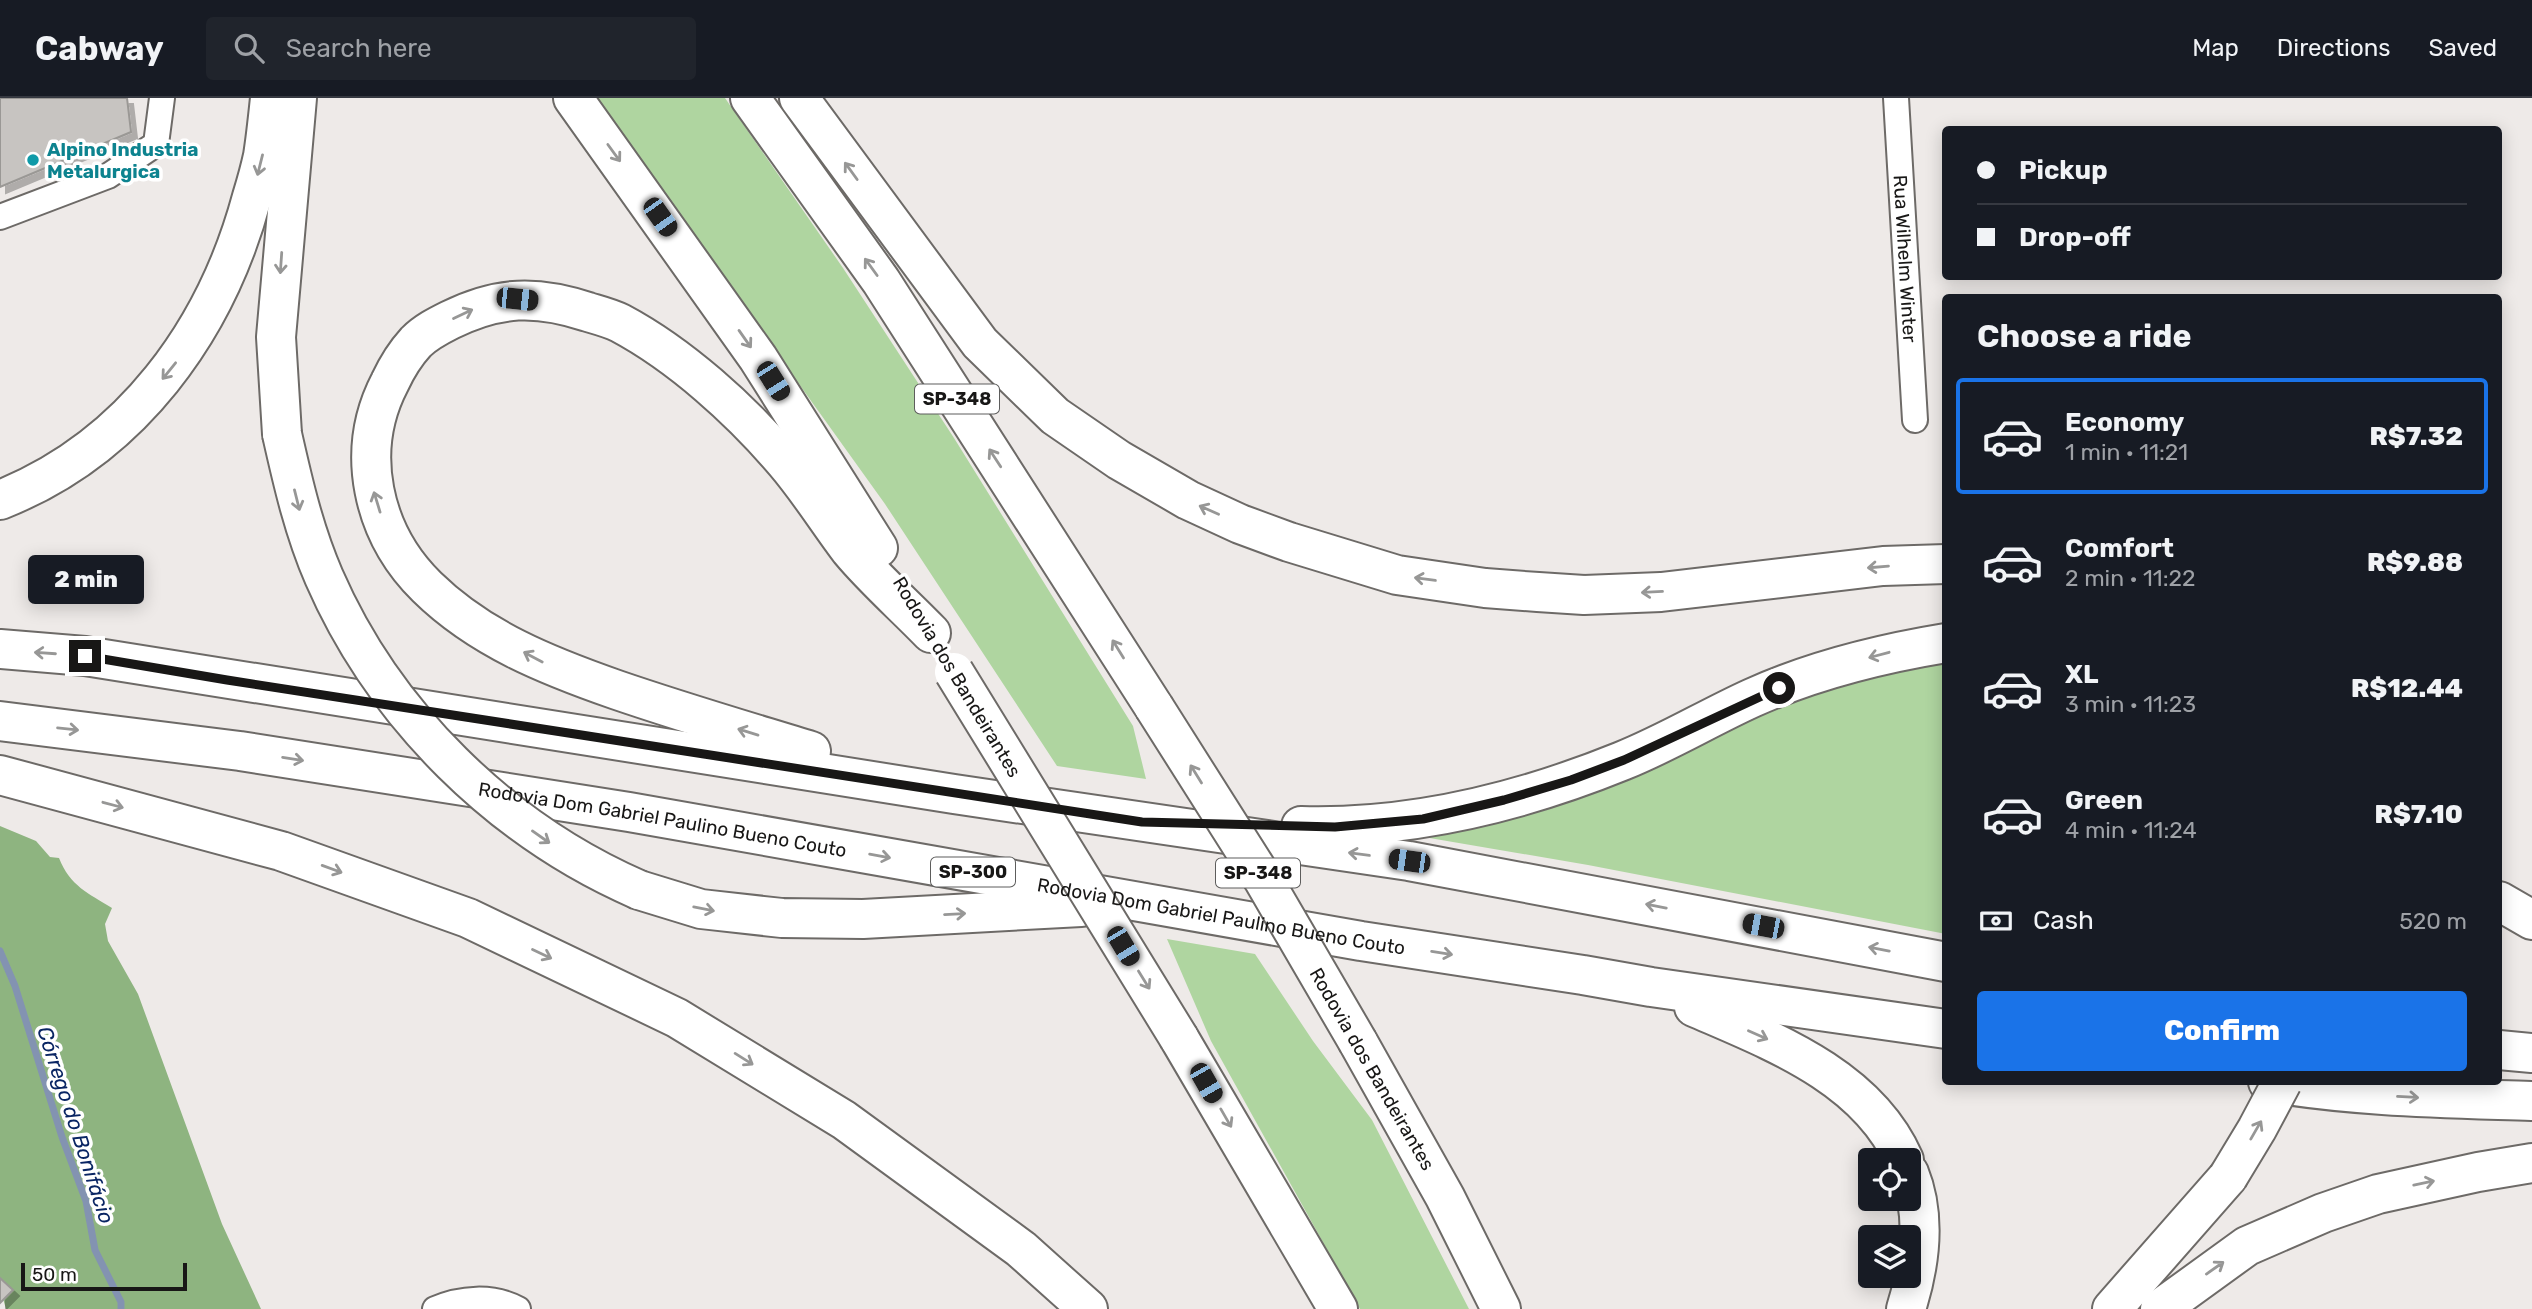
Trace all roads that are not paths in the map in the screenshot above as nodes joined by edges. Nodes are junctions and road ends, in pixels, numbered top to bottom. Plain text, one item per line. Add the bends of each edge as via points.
1 (162, 98) edge
2 (270, 98) edge
3 (297, 98) edge
4 (573, 98) edge
5 (750, 98) edge
6 (799, 98) edge
7 (1896, 98) edge
8 (0, 217) edge
9 (1915, 420) dead end
10 (0, 500) edge
11 (1942, 564) edge
12 (931, 632) junction
13 (1942, 644) edge
14 (0, 649) edge
15 (0, 722) edge
16 (0, 775) edge
17 (954, 794) junction
18 (1142, 822) junction
19 (2502, 903) edge
20 (1157, 904) junction
21 (2532, 920) edge
22 (1942, 960) edge
23 (1651, 987) junction
24 (1942, 1028) edge
25 (2502, 1050) edge
26 (2532, 1054) edge
27 (2280, 1085) edge
28 (2286, 1085) edge
29 (2532, 1101) edge
30 (1899, 1148) edge
31 (2532, 1163) edge
32 (1445, 1197) junction
33 (1918, 1211) edge
34 (435, 1309) edge
35 (518, 1309) edge
36 (1088, 1309) edge
37 (1338, 1309) edge
38 (1501, 1309) edge
39 (1531, 1309) edge
40 (1906, 1309) edge
41 (2112, 1309) edge
42 (2160, 1309) edge

1 - 8 street via 156,144 107,176
2 -> 10 highway via 262,158 243,230 218,293 182,355 145,399 100,441 40,482
3 -> 20 highway, bridge via 276,337 282,434 298,506 323,576 348,627 421,730 470,779 538,835 601,874 701,909 782,918 863,919
4 -> 12 highway, Rodovia dos Bandeirantes via 758,358
32 -> 5 highway, Rodovia dos Bandeirantes / SP-348, bridge via 1262,880 1154,707 881,281
11 -> 6 highway via 1883,566 1661,592 1584,595 1485,588 1397,575 1240,523 1176,494 1055,416 980,343
7 - 9 street, Rua Wilhelm Winter
17 -> 12 highway via 661,705 550,666 475,627 427,587 403,559 378,507 370,457 373,424 385,392 417,341 471,310 517,299 563,304 617,321 669,352 727,403 785,462 852,552
12 -> 37 highway, Rodovia dos Bandeirantes, bridge
13 -> 18 highway via 1828,668 1571,780 1423,819 1335,827
17 -> 14 highway via 85,656
15 -> 20 highway, Rodovia Dom Gabriel Paulino Bueno Couto / SP-300 via 320,763
16 -> 36 highway via 281,850 468,918 677,1018 844,1120 1021,1250
17 - 18 highway
22 -> 18 highway via 1409,861
19 - 21 highway
20 -> 23 highway, Rodovia Dom Gabriel Paulino Bueno Couto / SP-300
23 - 24 highway, Rodovia Dom Gabriel Paulino Bueno Couto / SP-300
23 -> 30 highway via 1779,1044 1839,1081 1867,1105
25 - 26 highway
41 -> 27 highway, bridge via 2228,1178
28 -> 29 highway via 2404,1097
42 -> 31 highway via 2247,1246 2323,1213 2378,1194
32 - 38 highway, Rodovia dos Bandeirantes / SP-348
32 - 39 highway
33 - 40 highway via 1920,1241
34 - 35 street via 448,1303 491,1299

